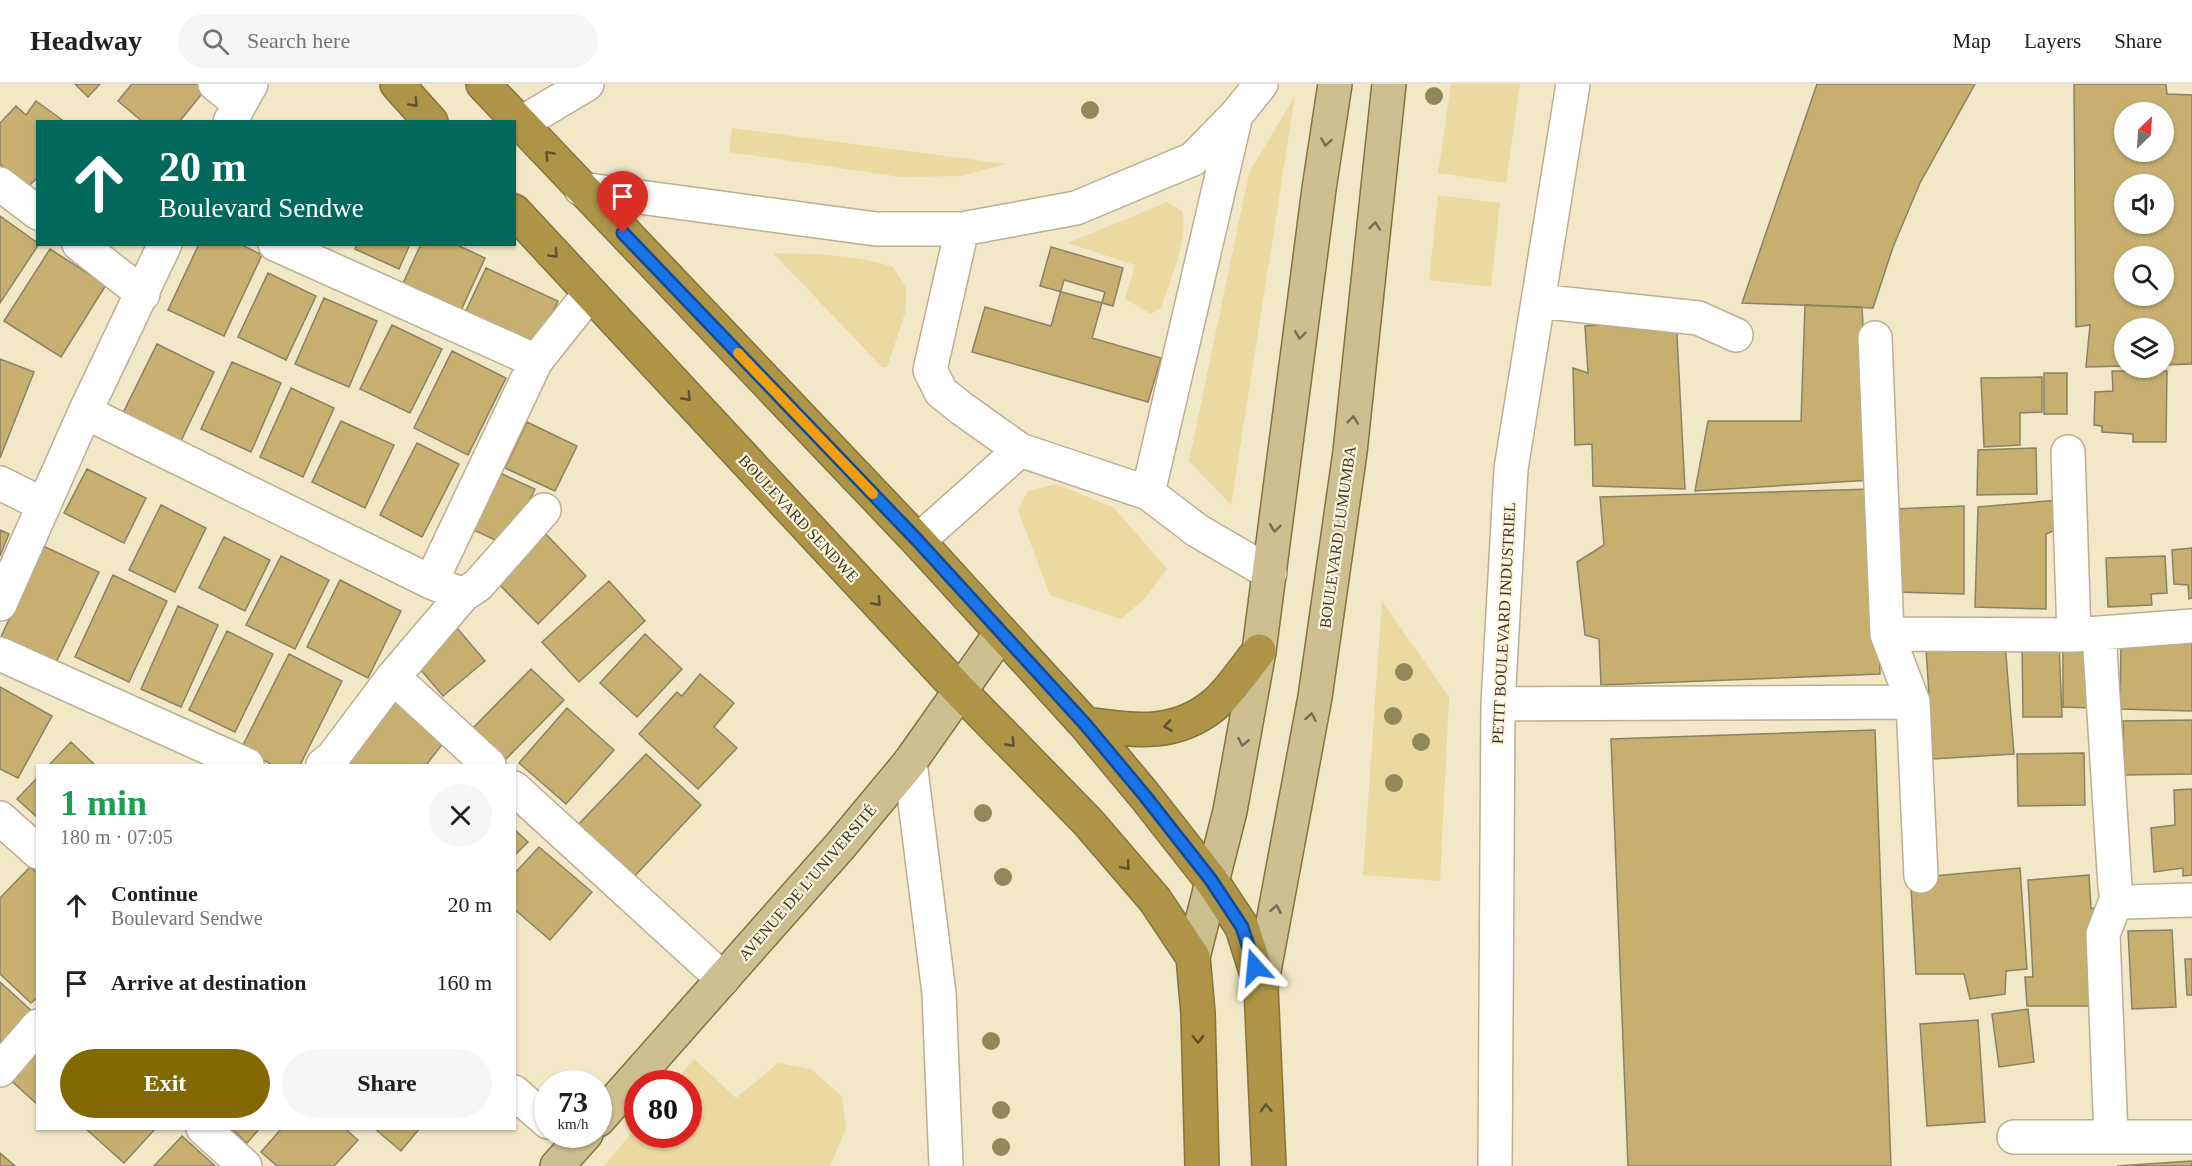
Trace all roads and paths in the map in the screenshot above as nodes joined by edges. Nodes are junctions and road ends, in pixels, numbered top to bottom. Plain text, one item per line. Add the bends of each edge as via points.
1 (397, 84) edge
2 (483, 84) edge
3 (587, 84) edge
4 (1261, 84) edge
5 (1335, 84) edge
6 (1389, 84) edge
7 (1572, 84) edge
8 (1237, 114) junction
9 (429, 120) edge
10 (520, 124) junction
11 (0, 184) edge
12 (581, 189) junction
13 (36, 211) edge
14 (516, 214) edge
15 (962, 229) junction
16 (82, 246) edge
17 (164, 246) edge
18 (279, 246) edge
19 (590, 293) junction
20 (143, 294) junction
21 (1538, 301) junction
22 (1736, 335) dead end
23 (1875, 338) dead end
24 (536, 361) junction
25 (85, 412) junction
26 (1020, 450) junction
27 (2068, 452) dead end
28 (0, 483) edge
29 (1148, 493) junction
30 (44, 505) junction
31 (544, 510) dead end
32 (918, 541) junction
33 (1270, 573) junction
34 (430, 582) junction
35 (463, 595) junction
36 (0, 604) edge
37 (2192, 626) edge
38 (1001, 633) junction
39 (1887, 634) junction
40 (2086, 634) junction
41 (1259, 651) junction
42 (0, 654) edge
43 (393, 677) junction
44 (960, 691) junction
45 (1913, 702) junction
46 (1498, 704) junction
47 (1085, 724) junction
48 (910, 762) junction
49 (244, 764) edge
50 (324, 764) edge
51 (488, 764) edge
52 (516, 790) edge
53 (0, 818) edge
54 (36, 850) edge
55 (1921, 876) dead end
56 (1211, 880) junction
57 (2117, 897) junction
58 (2192, 900) edge
59 (1193, 957) junction
60 (723, 979) junction
61 (1261, 987) junction
62 (36, 1028) edge
63 (0, 1070) edge
64 (516, 1094) edge
65 (612, 1104) edge
66 (534, 1110) edge
67 (205, 1130) edge
68 (2014, 1137) dead end
69 (2111, 1137) junction
70 (2192, 1137) edge
71 (245, 1166) edge
72 (946, 1166) edge
73 (1202, 1166) edge
74 (1269, 1166) edge
75 (1495, 1166) edge

1 -> 9 highway
2 - 10 highway
3 - 10 street
4 - 8 street
5 -> 33 main road
61 -> 6 main road, BOULEVARD LUMUMBA via 1315,697 1343,498
7 - 21 street, PETIT BOULEVARD INDUSTRIEL
8 - 15 street via 1192,159 1076,208
8 - 29 street
12 -> 10 highway
11 - 13 street
12 - 15 street via 876,229
12 - 32 highway
14 -> 19 highway, BOULEVARD SENDWE
15 - 26 street via 930,370 941,392
16 - 20 street
17 - 20 street
18 - 24 street
19 - 24 street
19 -> 44 highway, BOULEVARD SENDWE
20 - 25 street
21 - 22 street via 1698,318
21 - 46 street, PETIT BOULEVARD INDUSTRIEL via 1511,469
23 - 39 street
24 - 34 street
25 - 30 street
25 - 34 street
26 - 29 street
26 - 32 street
27 - 40 street
28 - 30 street
29 - 33 street via 1198,531
30 - 36 street
31 - 35 street via 478,585
32 - 38 highway
33 - 41 main road
34 - 35 street
35 - 43 street
37 - 40 street
38 - 44 main road, AVENUE DE L’UNIVERSITÉ
38 - 47 highway
39 - 40 street
39 - 45 street
40 - 57 street
41 -> 47 highway via 1215,705 1185,724 1140,731
41 -> 56 main road via 1230,812
42 - 49 street
43 - 50 street
43 - 51 street
44 - 48 main road, AVENUE DE L’UNIVERSITÉ
44 -> 59 highway, BOULEVARD SENDWE via 1088,822 1155,900
45 - 46 street
45 - 55 street
46 - 75 street, PETIT BOULEVARD INDUSTRIEL
47 - 56 highway
48 - 60 main road, AVENUE DE L’UNIVERSITÉ
48 - 72 street via 939,993
52 - 60 street
53 - 54 street
56 - 59 main road
56 - 61 highway, BOULEVARD LUMUMBA via 1242,927
57 - 58 street via 2127,902
57 - 69 street via 2103,934
59 -> 73 highway
60 - 65 main road, AVENUE DE L’UNIVERSITÉ
74 -> 61 highway, BOULEVARD LUMUMBA
62 - 63 street
64 - 66 street
67 - 71 street
68 - 69 street
69 - 70 street

